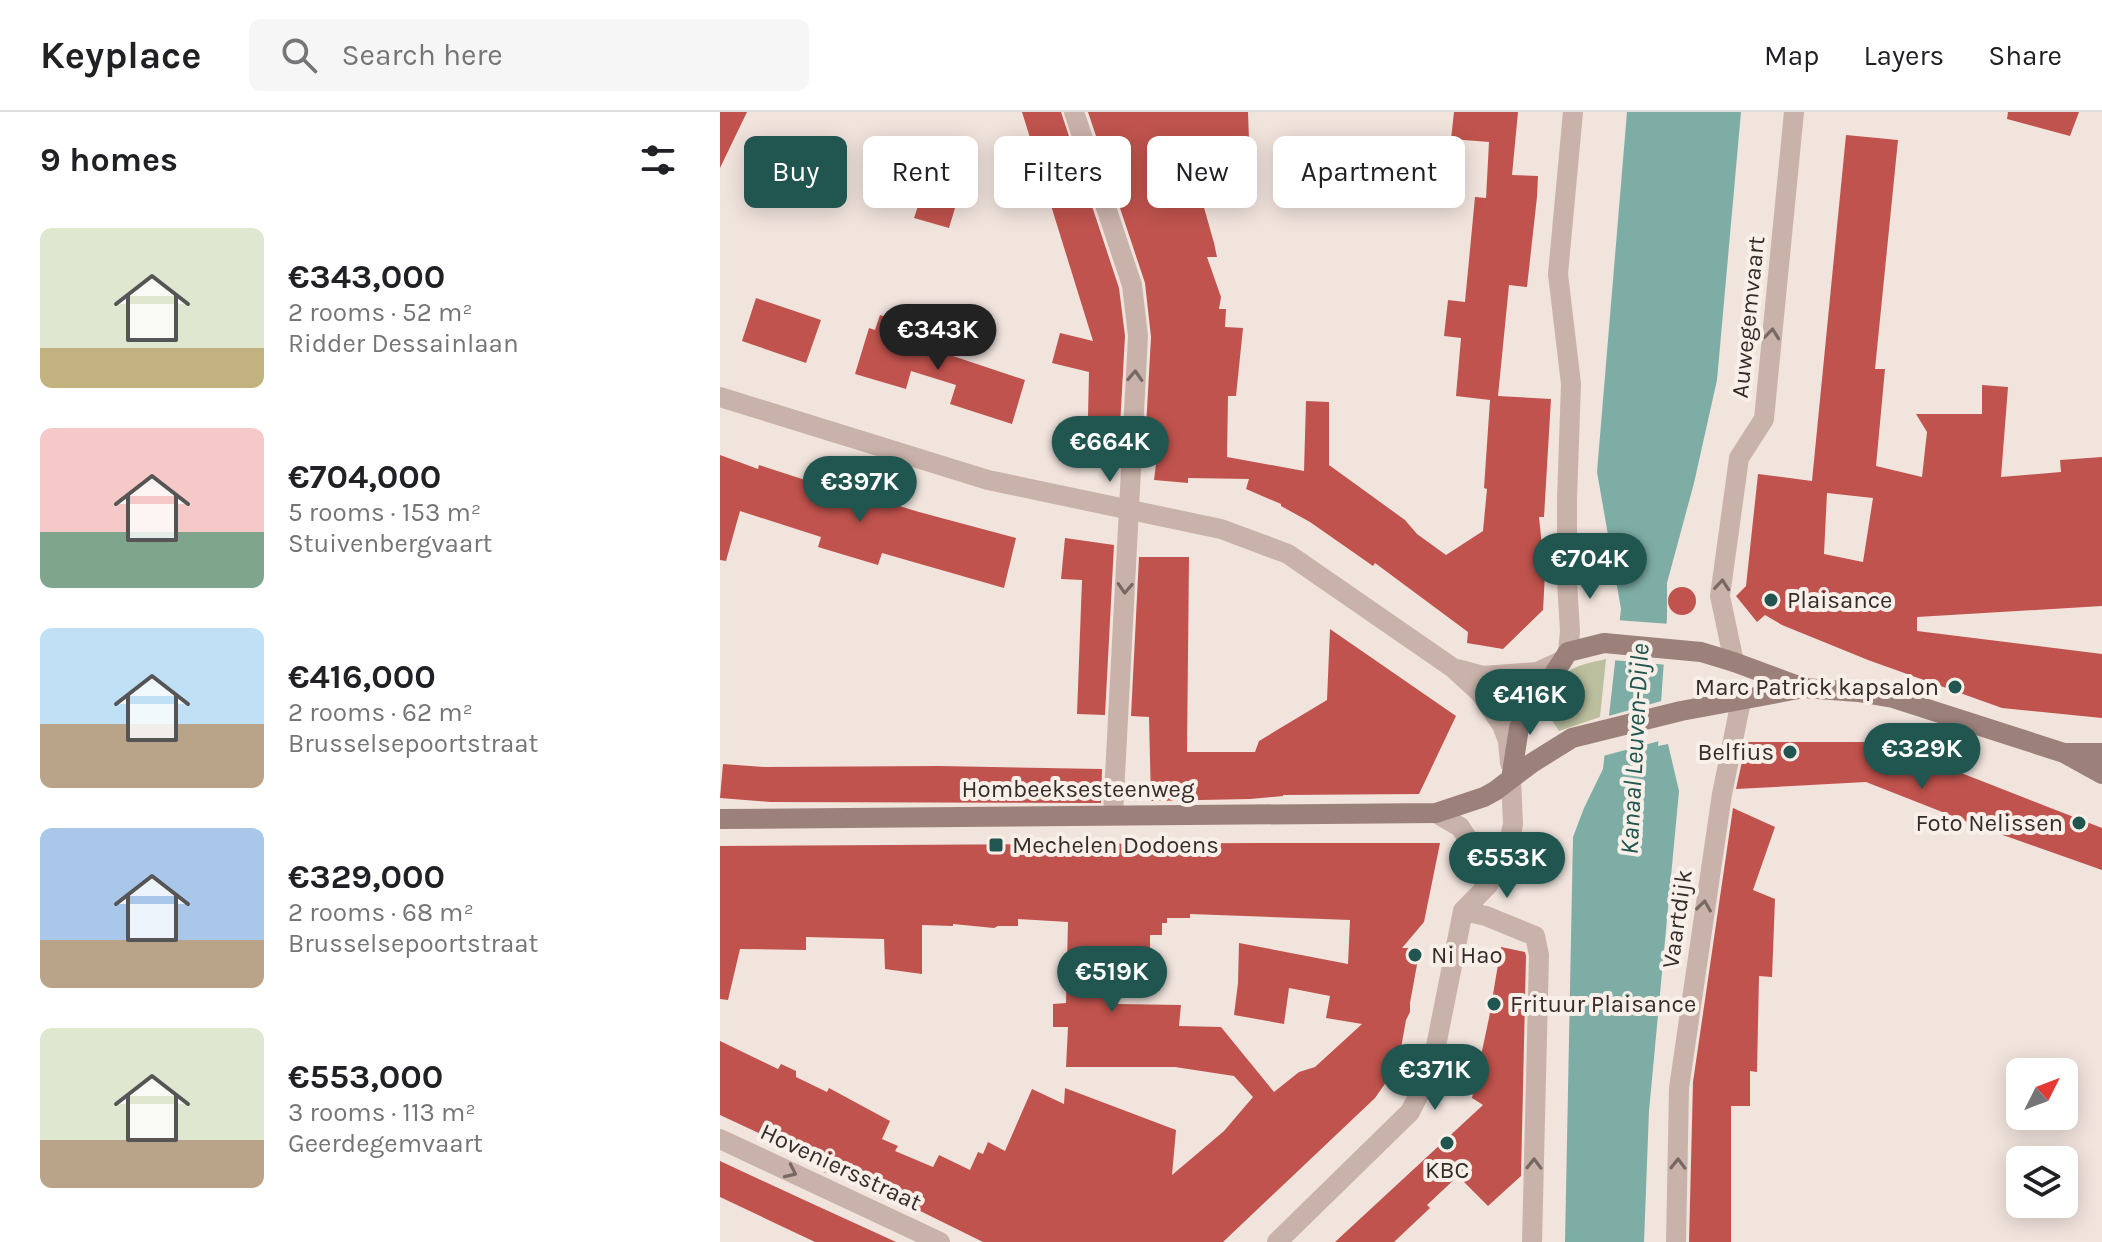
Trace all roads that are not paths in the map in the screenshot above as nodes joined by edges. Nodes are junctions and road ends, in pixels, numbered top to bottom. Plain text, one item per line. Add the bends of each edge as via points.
1 (1074, 112) edge
2 (1573, 112) edge
3 (1794, 112) edge
4 (720, 397) edge
5 (1129, 510) junction
6 (1565, 657) junction
7 (1734, 662) junction
8 (1453, 668) junction
9 (1804, 688) junction
10 (1741, 701) junction
11 (2064, 753) junction
12 (2102, 753) edge
13 (2102, 774) edge
14 (1511, 779) junction
15 (1436, 813) junction
16 (1113, 814) junction
17 (720, 819) edge
18 (1488, 885) junction
19 (1463, 911) junction
20 (720, 1139) edge
21 (940, 1242) edge
22 (1277, 1242) edge
23 (1532, 1242) edge
24 (1676, 1242) edge

5 -> 1 street via 1138,336 1132,285
2 - 6 street via 1558,274 1571,384
7 -> 3 street, Auwegemvaart via 1720,596 1739,458 1764,419
4 - 5 street via 988,480
5 - 8 street via 1221,529 1288,554
5 -> 16 street
6 - 7 main road via 1604,643 1701,652
6 - 8 street via 1537,672 1483,676
6 - 14 main road via 1519,728
7 - 9 main road
8 - 14 street via 1480,693 1502,725
9 - 10 main road, Hombeeksesteenweg
9 - 11 main road via 1893,698
10 - 14 main road, Hombeeksesteenweg via 1572,738
24 -> 10 street, Vaartdijk via 1679,1088 1722,794
11 - 12 main road
11 - 13 main road
14 - 15 main road, Hombeeksesteenweg via 1484,797
14 - 18 street via 1513,824 1507,852
15 - 16 main road, Hombeeksesteenweg
15 - 18 street via 1460,827
16 - 17 main road, Hombeeksesteenweg
18 - 19 street
19 - 22 street via 1431,1071 1410,1112
23 -> 19 street via 1539,955 1535,936
20 -> 21 street, Hoveniersstraat

